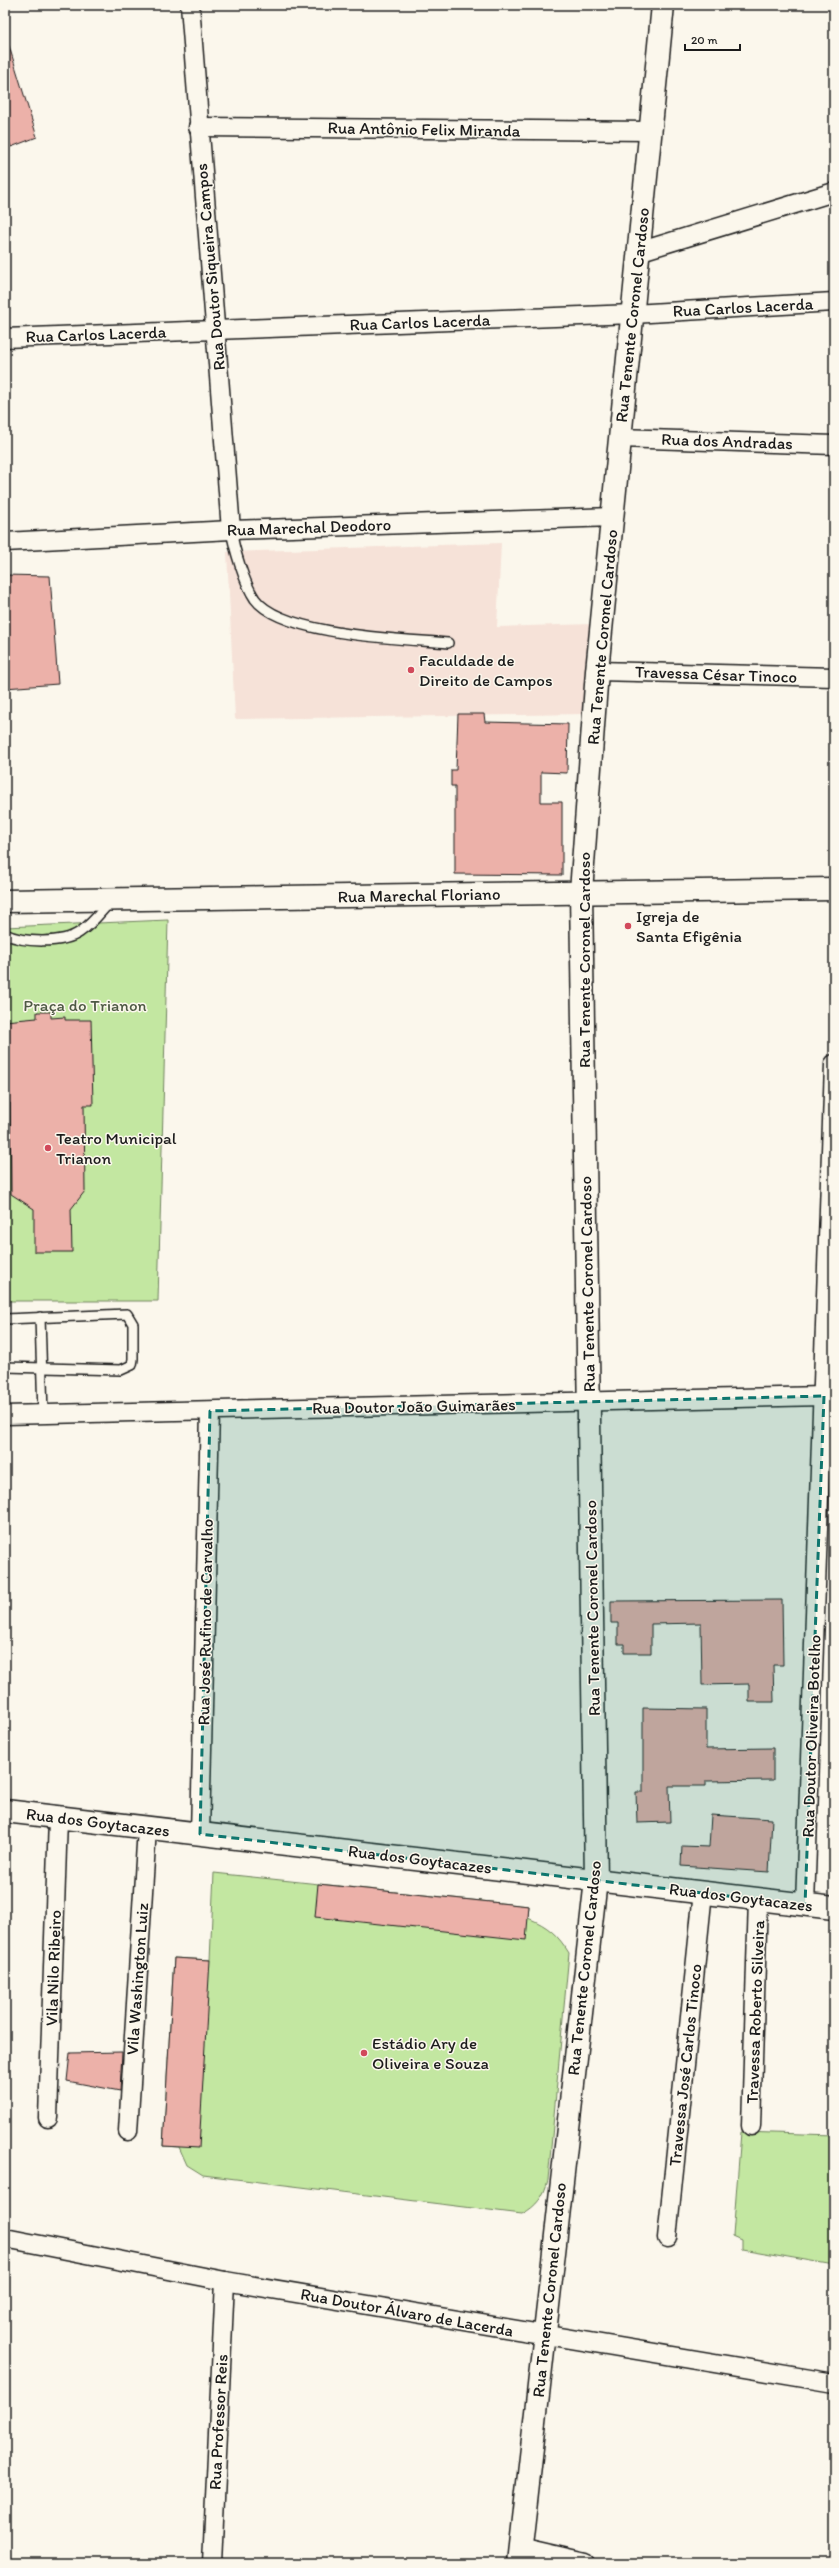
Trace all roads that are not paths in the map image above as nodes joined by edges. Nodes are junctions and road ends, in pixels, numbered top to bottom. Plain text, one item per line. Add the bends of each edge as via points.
1 (190, 5) edge
2 (663, 5) edge
3 (198, 127) junction
4 (651, 131) junction
5 (834, 192) edge
6 (638, 252) junction
7 (834, 302) edge
8 (633, 314) junction
9 (217, 330) junction
10 (5, 338) edge
11 (619, 438) junction
12 (834, 445) edge
13 (612, 517) junction
14 (231, 530) junction
15 (5, 542) edge
16 (448, 643) dead end
17 (597, 671) junction
18 (834, 677) edge
19 (834, 889) edge
20 (581, 892) junction
21 (113, 899) junction
22 (5, 901) edge
23 (5, 934) edge
24 (834, 1064) edge
25 (40, 1317) junction
26 (5, 1319) edge
27 (5, 1367) edge
28 (41, 1367) junction
29 (824, 1396) junction
30 (590, 1402) junction
31 (210, 1411) junction
32 (43, 1414) junction
33 (5, 1415) edge
34 (5, 1812) edge
35 (58, 1818) junction
36 (147, 1828) junction
37 (200, 1834) junction
38 (596, 1880) junction
39 (703, 1892) junction
40 (758, 1899) junction
41 (805, 1905) junction
42 (834, 1908) edge
43 (48, 2118) dead end
44 (751, 2126) dead end
45 (128, 2131) dead end
46 (5, 2238) edge
47 (667, 2238) dead end
48 (225, 2281) junction
49 (544, 2335) junction
50 (834, 2383) edge
51 (519, 2556) edge
52 (212, 2563) edge
53 (585, 2563) edge

1 - 3 street, Rua Doutor Siqueira Campos
2 - 4 main road, Rua Tenente Coronel Cardoso
3 - 4 street, Rua Antônio Felix Miranda
3 - 9 street, Rua Doutor Siqueira Campos
4 - 6 main road, Rua Tenente Coronel Cardoso
5 - 6 street
6 - 8 main road, Rua Tenente Coronel Cardoso
7 - 8 street, Rua Carlos Lacerda
8 - 9 street, Rua Carlos Lacerda
8 - 11 main road, Rua Tenente Coronel Cardoso
9 - 10 street, Rua Carlos Lacerda
9 - 14 street, Rua Doutor Siqueira Campos
11 - 12 street, Rua dos Andradas
11 - 13 main road, Rua Tenente Coronel Cardoso
13 - 14 street, Rua Marechal Deodoro
13 - 17 main road, Rua Tenente Coronel Cardoso
14 - 15 street, Rua Marechal Deodoro
14 - 16 lane via 234,550 255,598 269,612 324,631
17 - 18 street, Travessa César Tinoco
17 - 20 main road, Rua Tenente Coronel Cardoso
19 - 20 main road, Rua Marechal Floriano
20 - 21 main road, Rua Marechal Floriano
20 - 30 main road, Rua Tenente Coronel Cardoso
21 - 22 main road, Rua Marechal Floriano
21 - 23 lane via 87,927 67,938 30,941
24 - 29 street, Rua Doutor Oliveira Botelho
25 - 26 lane
25 - 28 lane
25 - 28 lane via 127,1314 133,1324 133,1360 128,1369
27 - 28 lane
28 - 32 lane
29 - 30 street, Rua Doutor João Guimarães
29 - 41 street, Rua Doutor Oliveira Botelho
30 - 31 street, Rua Doutor João Guimarães
30 - 38 main road, Rua Tenente Coronel Cardoso
31 - 32 street, Rua Doutor João Guimarães
31 - 37 street, Rua José Rufino de Carvalho
32 - 33 street, Rua Doutor João Guimarães
34 - 35 main road, Rua dos Goytacazes
35 - 36 main road, Rua dos Goytacazes
35 - 43 street, Vila Nilo Ribeiro
36 - 37 main road, Rua dos Goytacazes
36 - 45 street, Vila Washington Luiz
37 - 38 main road, Rua dos Goytacazes
38 - 39 main road, Rua dos Goytacazes
38 - 49 main road, Rua Tenente Coronel Cardoso
39 - 40 main road, Rua dos Goytacazes
39 - 47 street, Travessa José Carlos Tinoco
40 - 41 main road, Rua dos Goytacazes
40 - 44 street, Travessa Roberto Silveira
41 - 42 main road, Rua dos Goytacazes
46 - 48 street, Rua Doutor Álvaro de Lacerda
48 - 49 street, Rua Doutor Álvaro de Lacerda
48 - 52 street, Rua Professor Reis
49 - 50 street, Rua Doutor Álvaro de Lacerda
49 - 51 main road, Rua Tenente Coronel Cardoso
51 - 53 street

